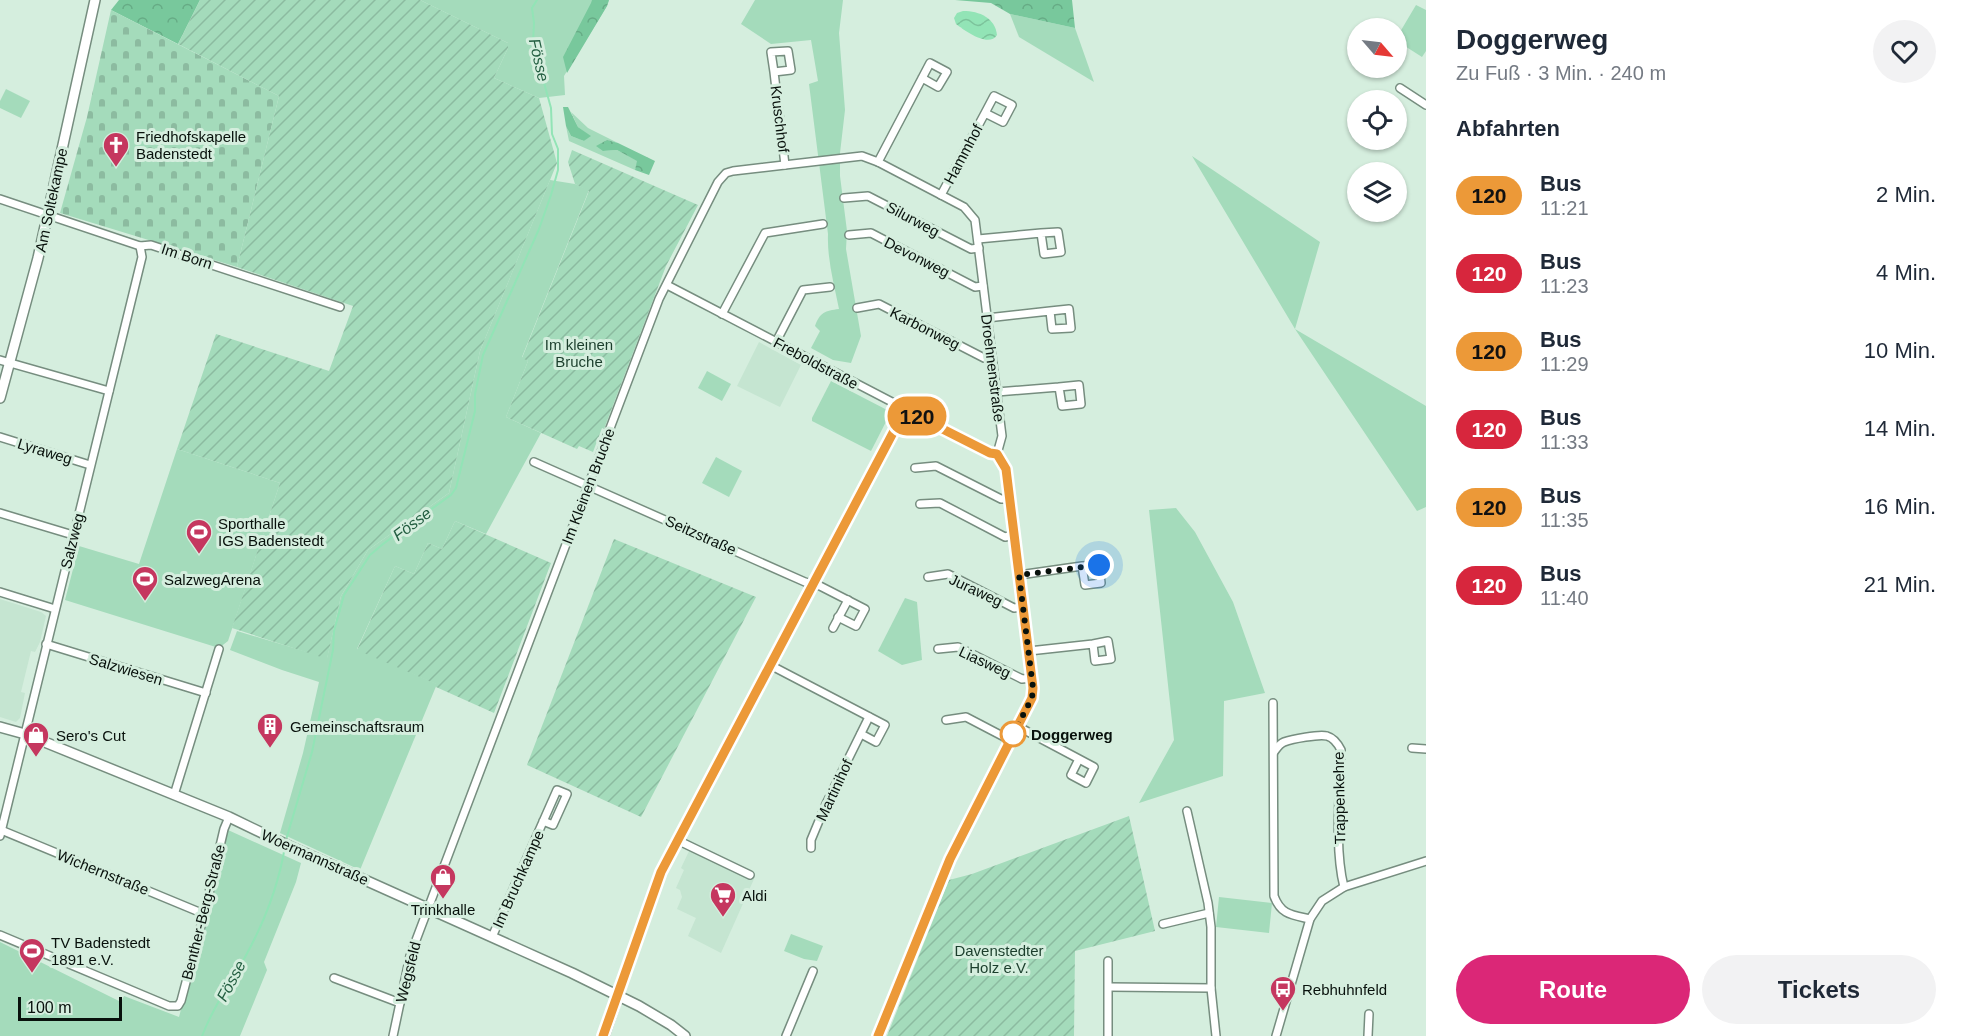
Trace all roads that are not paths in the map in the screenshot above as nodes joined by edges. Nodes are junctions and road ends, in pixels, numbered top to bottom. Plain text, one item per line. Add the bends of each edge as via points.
1 (95, 0) edge
2 (774, 72) dead end
3 (922, 78) dead end
4 (1400, 88) dead end
5 (1426, 105) edge
6 (985, 113) dead end
7 (833, 159) joint
8 (878, 162) junction
9 (785, 165) junction
10 (941, 195) junction
11 (844, 198) dead end
12 (0, 199) edge
13 (47, 215) junction
14 (823, 224) dead end
15 (1041, 233) dead end
16 (849, 235) dead end
17 (978, 239) junction
18 (140, 246) junction
19 (979, 248) junction
20 (667, 285) junction
21 (983, 286) junction
22 (830, 287) dead end
23 (340, 307) dead end
24 (857, 308) dead end
25 (1050, 311) dead end
26 (722, 315) junction
27 (987, 318) junction
28 (776, 342) junction
29 (992, 357) junction
30 (5, 361) edge
31 (1059, 387) dead end
32 (109, 391) junction
33 (997, 392) junction
34 (0, 398) edge
35 (905, 410) junction
36 (0, 437) edge
37 (997, 454) junction
38 (534, 462) dead end
39 (90, 465) junction
40 (915, 468) dead end
41 (588, 485) junction
42 (1009, 499) junction
43 (920, 504) dead end
44 (0, 513) edge
45 (73, 535) junction
46 (1014, 536) junction
47 (1082, 566) dead end
48 (1019, 575) junction
49 (928, 577) dead end
50 (813, 584) junction
51 (0, 592) edge
52 (848, 600) junction
53 (1023, 607) junction
54 (55, 609) junction
55 (838, 617) junction
56 (833, 628) dead end
57 (46, 644) junction
58 (1093, 644) dead end
59 (219, 649) dead end
60 (938, 649) dead end
61 (1029, 651) junction
62 (770, 665) junction
63 (1032, 678) junction
64 (206, 693) junction
65 (1273, 703) dead end
66 (869, 717) junction
67 (946, 720) dead end
68 (1017, 726) junction
69 (0, 727) edge
70 (25, 734) junction
71 (861, 734) junction
72 (1010, 740) junction
73 (1412, 748) dead end
74 (1426, 749) edge
75 (1274, 752) junction
76 (1079, 759) dead end
77 (174, 795) junction
78 (1187, 811) dead end
79 (229, 817) junction
80 (543, 821) junction
81 (1, 833) edge
82 (677, 840) junction
83 (812, 848) dead end
84 (1426, 861) edge
85 (750, 875) dead end
86 (1344, 887) junction
87 (428, 908) junction
88 (204, 914) junction
89 (1209, 914) junction
90 (1310, 919) junction
91 (1163, 924) dead end
92 (0, 935) edge
93 (492, 937) junction
94 (1108, 961) dead end
95 (813, 971) dead end
96 (334, 978) dead end
97 (1109, 987) junction
98 (1211, 988) junction
99 (622, 997) junction
100 (400, 1003) junction
101 (1369, 1014) dead end
102 (393, 1036) edge
103 (603, 1036) edge
104 (685, 1036) edge
105 (786, 1036) edge
106 (878, 1036) edge
107 (1108, 1036) edge
108 (1216, 1036) edge
109 (1276, 1036) edge
110 (1368, 1036) edge

1 - 13 street, Am Soltekampe
2 - 9 street, Kruschhof
3 - 8 street
4 - 5 street
6 - 10 street, Hammhof
7 - 8 street, Droehnenstraße via 862,156
7 - 9 street, Im Kleinen Bruche
8 - 10 street, Droehnenstraße
9 - 20 street, Im Kleinen Bruche via 733,171 722,177
10 - 17 street, Droehnenstraße via 971,213
11 - 19 street, Silurweg via 868,196 971,249
12 - 13 street, Im Born
13 - 18 street, Im Born
13 - 30 street, Am Soltekampe via 38,258
14 - 26 street via 765,233
15 - 17 street
16 - 21 street, Devonweg via 871,233 975,287
17 - 19 street, Droehnenstraße
18 - 23 street, Im Born via 151,245
18 - 32 street, Salzweg via 142,257
19 - 21 street, Droehnenstraße
20 - 26 street, Freboldstraße
20 - 41 street, Im Kleinen Bruche
21 - 27 street, Droehnenstraße
22 - 28 street via 803,290
24 - 29 street, Karbonweg via 879,304 984,358
25 - 27 street
26 - 28 street, Freboldstraße
27 - 29 street, Droehnenstraße
28 - 35 street, Freboldstraße
29 - 33 street, Droehnenstraße
30 - 32 street
30 - 34 street, Am Soltekampe
31 - 33 street
32 - 39 street, Salzweg
33 - 37 street, Droehnenstraße via 1002,436
35 - 37 street, Freboldstraße
35 - 50 street
36 - 39 street, Lyraweg
37 - 42 street, Droehnenstraße via 1006,469
38 - 41 street, Seitzstraße
39 - 45 street, Salzweg
40 - 42 street via 936,466 1001,499
41 - 50 street, Seitzstraße
41 - 87 street, Im Kleinen Bruche
42 - 46 street, Droehnenstraße
43 - 46 street via 939,503 1005,537
44 - 45 street
45 - 54 street, Salzweg
46 - 48 street, Droehnenstraße
47 - 48 street
48 - 53 street, Droehnenstraße
49 - 53 street, Juraweg via 948,574 1014,608
50 - 52 street, Seitzstraße
50 - 62 street
51 - 54 street
52 - 55 street
52 - 55 street via 865,609 856,626
53 - 61 street, Droehnenstraße
54 - 57 street, Salzweg
55 - 56 street
57 - 64 street, Salzwiesen
57 - 70 street, Salzweg
58 - 61 street
59 - 64 street
60 - 63 street, Liasweg via 958,647 1022,679
61 - 63 street, Droehnenstraße
62 - 66 street
62 - 82 street
63 - 68 street, Droehnenstraße via 1032,698
64 - 77 street
65 - 75 street
66 - 71 street, Martinihof
66 - 71 street via 885,725 876,742
67 - 72 street via 966,717
68 - 72 street, Droehnenstraße
68 - 76 street
69 - 70 street, Woermannstraße
70 - 77 street, Woermannstraße
70 - 81 street, Salzweg
71 - 83 street, Martinihof via 822,813 811,840
72 - 106 street, Droehnenstraße via 950,859
73 - 74 street
75 - 86 street, Trappenkehre via 1285,742 1319,736 1328,736 1339,745 1339,846
75 - 90 street via 1274,896 1283,911
77 - 79 street, Woermannstraße
78 - 89 street
79 - 87 street, Woermannstraße
79 - 88 street, Benther-Berg-Straße
80 - 80 street, Im Bruchkampe via 557,790 567,794 553,825
80 - 93 street, Im Bruchkampe
81 - 88 street, Wichernstraße
82 - 85 street
82 - 99 street via 661,872
84 - 86 street
86 - 90 street via 1322,901
87 - 93 street, Woermannstraße
87 - 100 street, Wegsfeld via 410,956
88 - 92 street, Benther-Berg-Straße via 178,1006 169,1006
89 - 91 street
89 - 98 street
90 - 109 street
93 - 99 street, Woermannstraße
94 - 97 street
95 - 105 street
96 - 100 street
97 - 98 street
97 - 107 street
98 - 108 street
99 - 103 street
99 - 104 street, Woermannstraße
100 - 102 street, Wegsfeld
101 - 110 street

